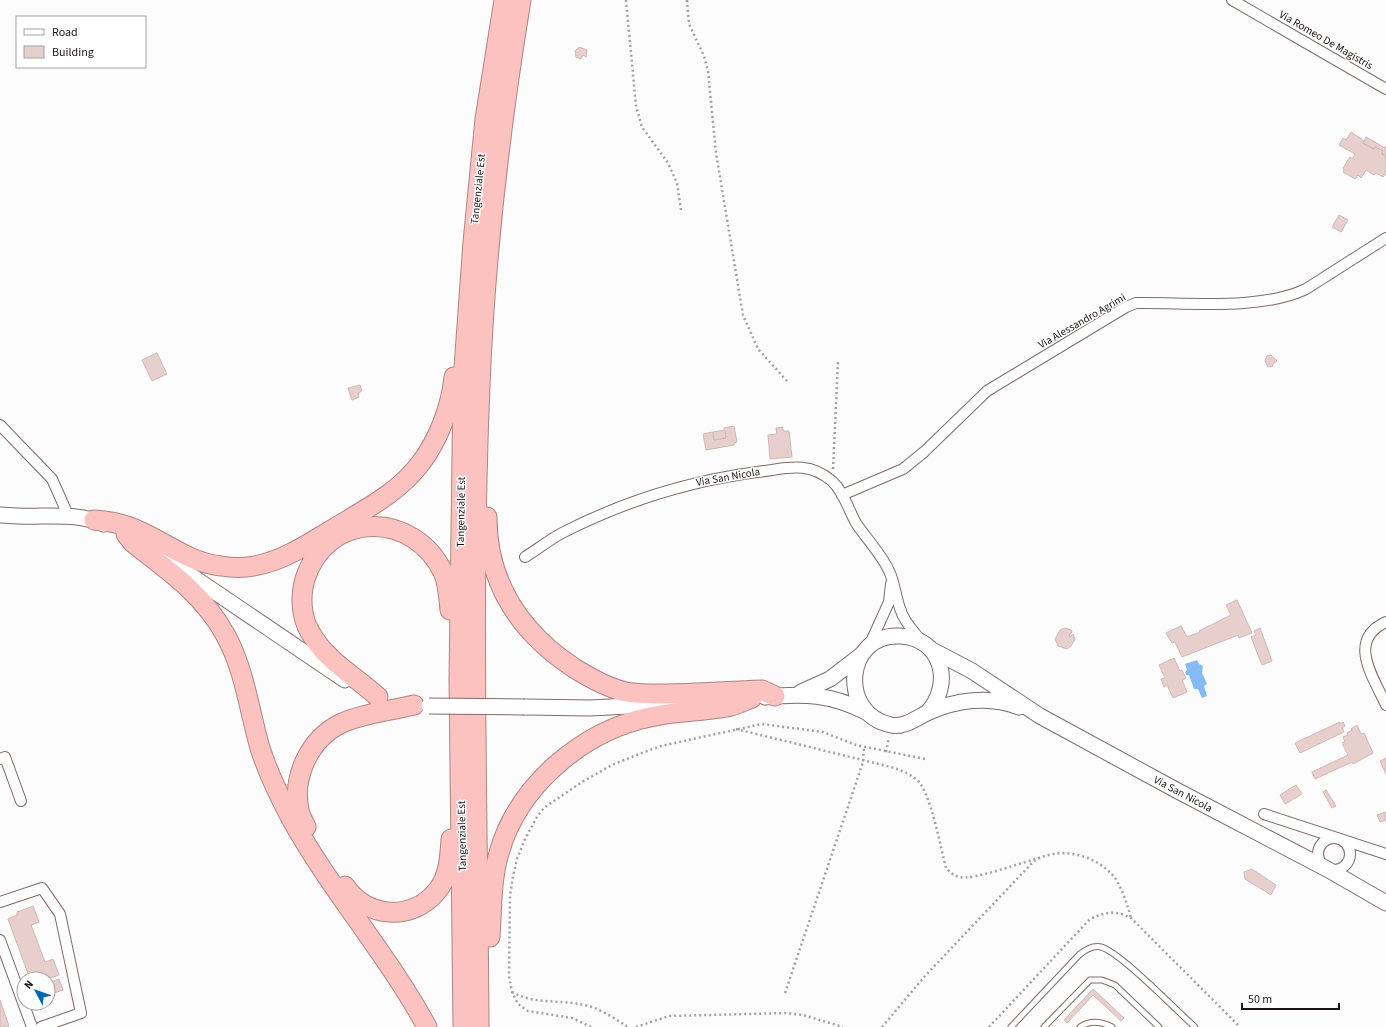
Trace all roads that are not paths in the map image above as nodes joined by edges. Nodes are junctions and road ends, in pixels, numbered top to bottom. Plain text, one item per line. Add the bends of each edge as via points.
1 (504, 0) edge
2 (521, 0) edge
3 (1232, 0) edge
4 (1386, 89) edge
5 (1386, 238) edge
6 (470, 284) junction
7 (480, 385) junction
8 (0, 425) edge
9 (842, 495) junction
10 (0, 515) edge
11 (68, 515) junction
12 (94, 520) junction
13 (126, 534) junction
14 (525, 557) dead end
15 (891, 574) junction
16 (1386, 622) edge
17 (927, 646) junction
18 (865, 651) junction
19 (459, 680) junction
20 (785, 695) junction
21 (378, 696) junction
22 (752, 698) junction
23 (1386, 705) edge
24 (421, 706) junction
25 (868, 713) junction
26 (927, 713) junction
27 (1040, 716) junction
28 (461, 744) junction
29 (0, 759) edge
30 (21, 801) dead end
31 (1264, 814) dead end
32 (1339, 838) junction
33 (1386, 854) edge
34 (1327, 869) junction
35 (0, 902) edge
36 (1386, 903) edge
37 (0, 940) edge
38 (479, 1022) edge
39 (32, 1027) edge
40 (41, 1027) edge
41 (427, 1027) edge
42 (463, 1027) edge
43 (1011, 1027) edge
44 (1044, 1027) edge
45 (1080, 1027) edge
46 (1112, 1027) edge
47 (1159, 1027) edge
48 (1195, 1027) edge

1 - 6 highway, Tangenziale Est via 486,120
2 - 7 highway, Tangenziale Est via 498,154
3 - 4 street, Via Romeo De Magistris
5 - 9 street, Via Alessandro Agrimi via 1294,295 1227,304 1136,304 1126,307 987,391 903,469
6 - 12 highway via 464,298 452,388 435,439 427,454 409,476 397,488 365,509 285,557 254,566 235,568 203,563 128,526 112,521
6 - 19 highway, Tangenziale Est via 463,381
7 - 20 highway via 487,429 487,530 496,571 504,594 516,616 536,638 559,658 581,672 606,686 626,692 675,694 762,690
7 - 38 highway, Tangenziale Est via 475,599
8 - 11 street via 52,479
9 - 14 street, Via San Nicola via 833,482 813,470 797,466 719,477 676,487 563,532
9 - 15 street, Via San Nicola via 856,523
10 - 11 street
11 - 12 street
12 - 13 street
13 - 21 street via 341,678 361,690
13 - 41 highway via 133,543 191,589 226,635 243,677 260,748 280,797 304,841
15 - 17 street, Via San Nicola via 901,613
15 - 18 street, Via San Nicola via 889,602
16 - 23 street via 1369,636 1364,654
17 - 18 street, Via San Nicola via 905,636 895,636 882,638
17 - 26 street, Via San Nicola via 938,662 942,678 940,692
17 - 27 street, Via San Nicola via 972,671
18 - 20 street via 830,678
18 - 25 street, Via San Nicola via 854,671 854,683 859,701
19 - 21 highway via 454,668 449,596 444,574 432,556 417,541 398,531 377,526 355,528 335,538 320,550 309,566 302,588 302,610 308,630 320,649
19 - 28 highway, Tangenziale Est
20 - 22 street
20 - 25 street via 829,697
21 - 24 street
22 - 24 street, bridge via 590,708
22 - 38 highway via 727,707 651,716 608,731 565,757 536,786 506,833 499,852 493,877 487,995
24 - 28 highway via 356,718 341,724 315,745 305,760 300,776 297,795 299,812 349,892 361,904 377,911 395,913 412,909 437,891 446,876 450,856 455,764
25 - 26 street, Via San Nicola via 892,725 915,721
26 - 27 street, Via San Nicola via 960,703 984,700 1014,705
27 - 34 street, Via San Nicola
28 - 42 highway, Tangenziale Est
29 - 30 street via 5,757
31 - 32 street
32 - 33 street
32 - 34 street, Via San Nicola via 1329,838 1321,844 1317,853 1320,862
32 - 34 street via 1347,844 1350,854 1347,865 1338,870
34 - 36 street, Via San Nicola
35 - 40 street via 42,888 60,914 81,1013
37 - 39 street
43 - 48 lane via 1084,950 1099,947 1116,954
44 - 47 lane via 1090,980 1102,980 1115,985
45 - 46 lane via 1103,1022

